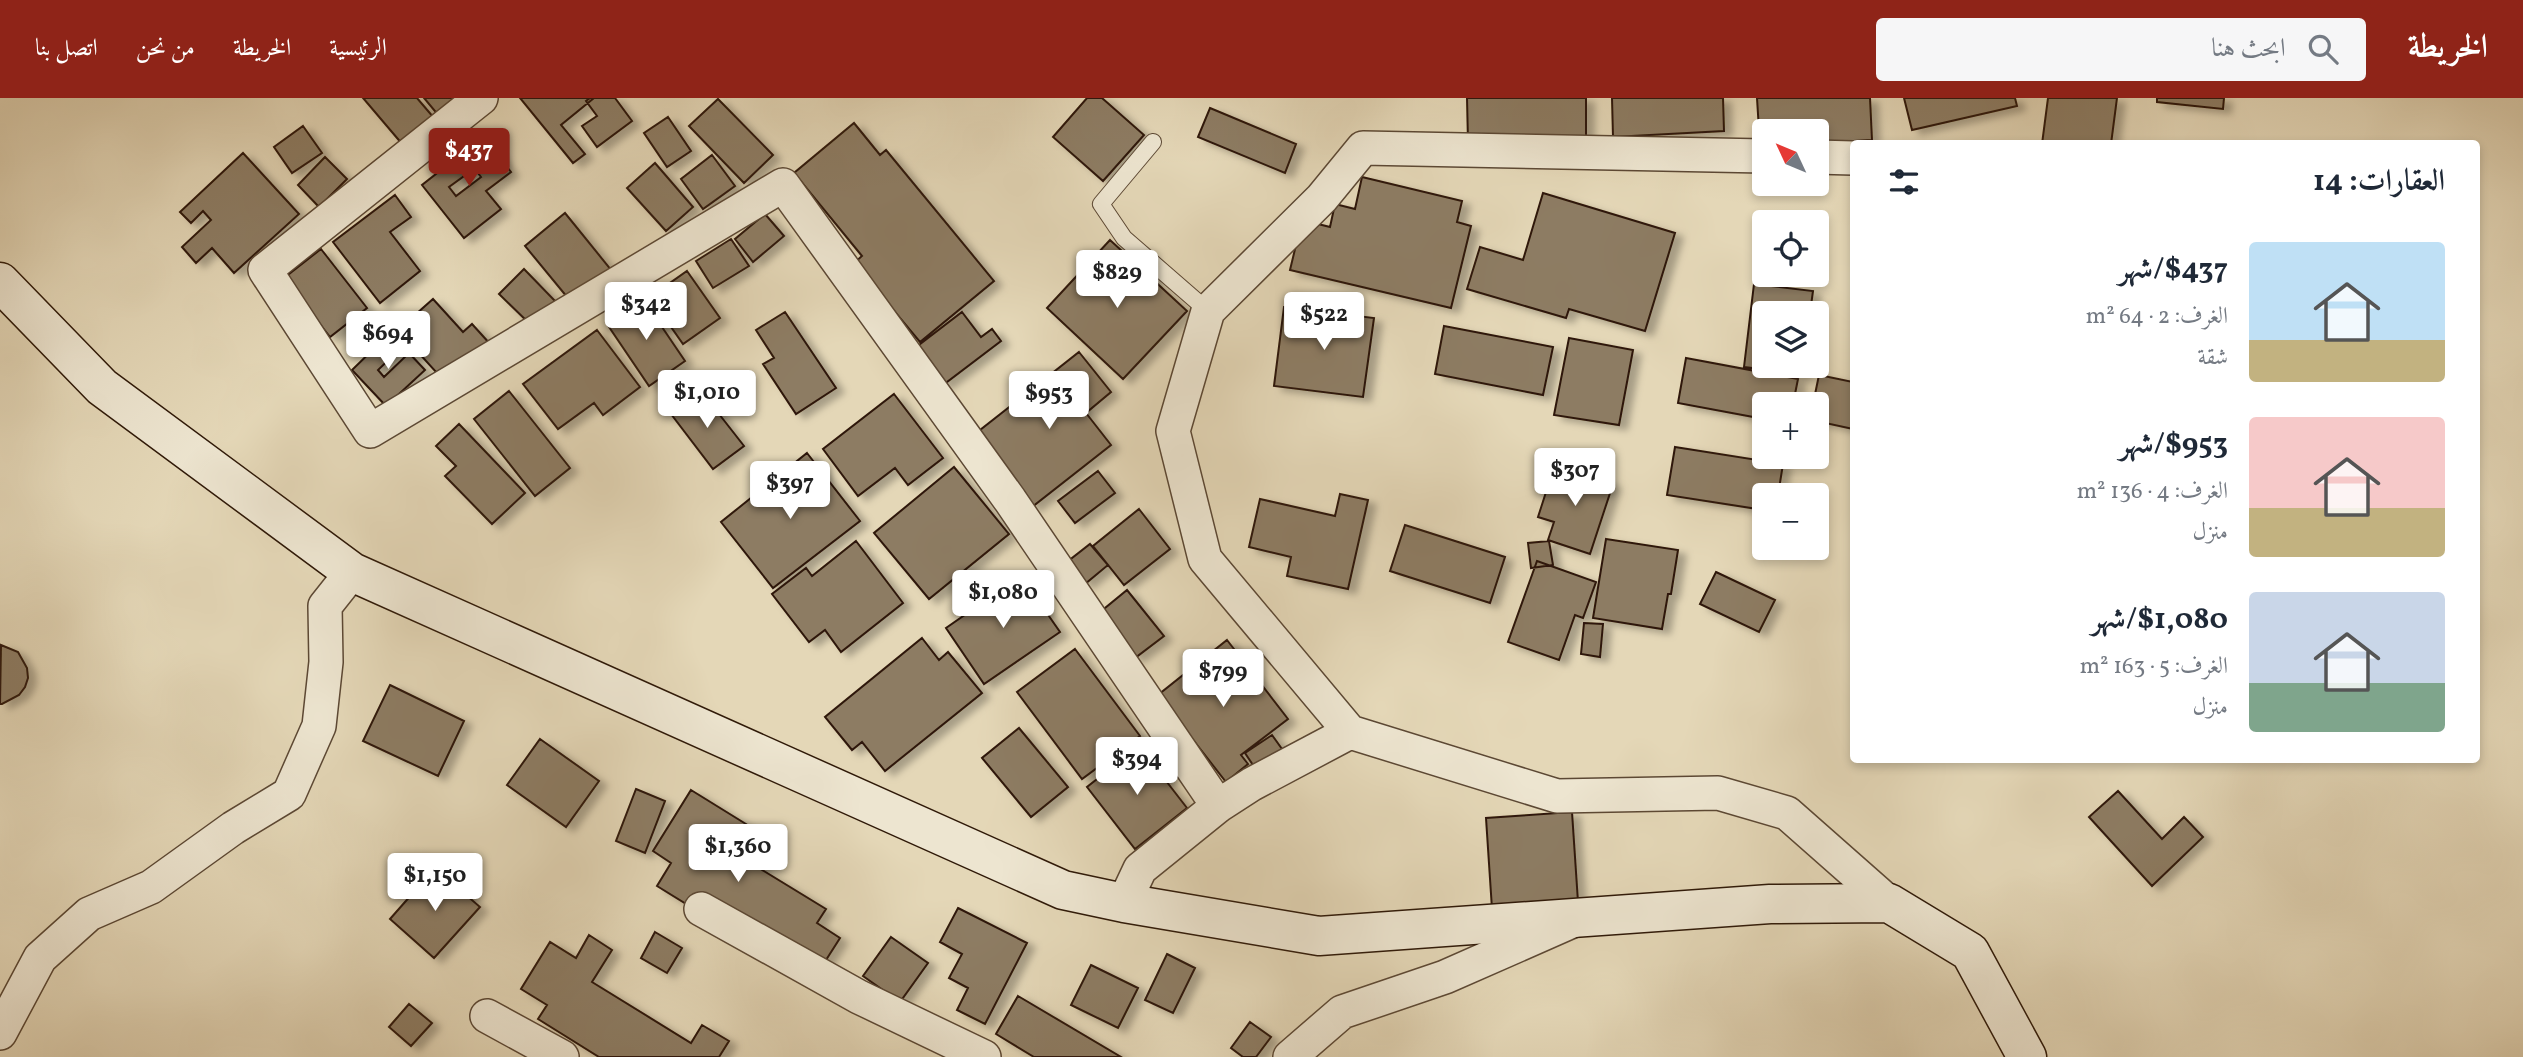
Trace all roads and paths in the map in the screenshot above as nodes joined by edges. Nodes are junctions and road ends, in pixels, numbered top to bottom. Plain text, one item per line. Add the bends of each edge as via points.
1 (481, 98) edge
2 (1153, 142) dead end
3 (1752, 156) edge
4 (1829, 157) edge
5 (1850, 158) edge
6 (0, 282) edge
7 (1208, 311) junction
8 (352, 572) junction
9 (1350, 732) junction
10 (1217, 806) junction
11 (1124, 903) junction
12 (1889, 903) junction
13 (701, 909) dead end
14 (1582, 917) junction
15 (488, 1016) dead end
16 (0, 1033) edge
17 (562, 1057) edge
18 (984, 1057) edge
19 (1290, 1057) edge
20 (2027, 1057) edge

1 - 10 street via 265,270 370,431 783,184 1010,500
2 - 7 lane via 1101,204 1125,238
3 - 7 street via 1363,148 1322,198
4 - 5 street
6 - 8 main road via 102,387
7 - 9 street via 1173,431 1205,559
8 - 11 main road via 1063,890
8 - 16 street via 325,606 326,662 319,726 289,794 151,887 89,914 40,958
9 - 10 street
9 - 12 street via 1557,796 1718,793 1787,813
10 - 11 street via 1140,869
11 - 14 main road via 1319,936
12 - 14 main road via 1770,904
12 - 20 main road via 1970,953
13 - 18 street via 859,997
14 - 19 street via 1445,977 1342,1012
15 - 17 street

